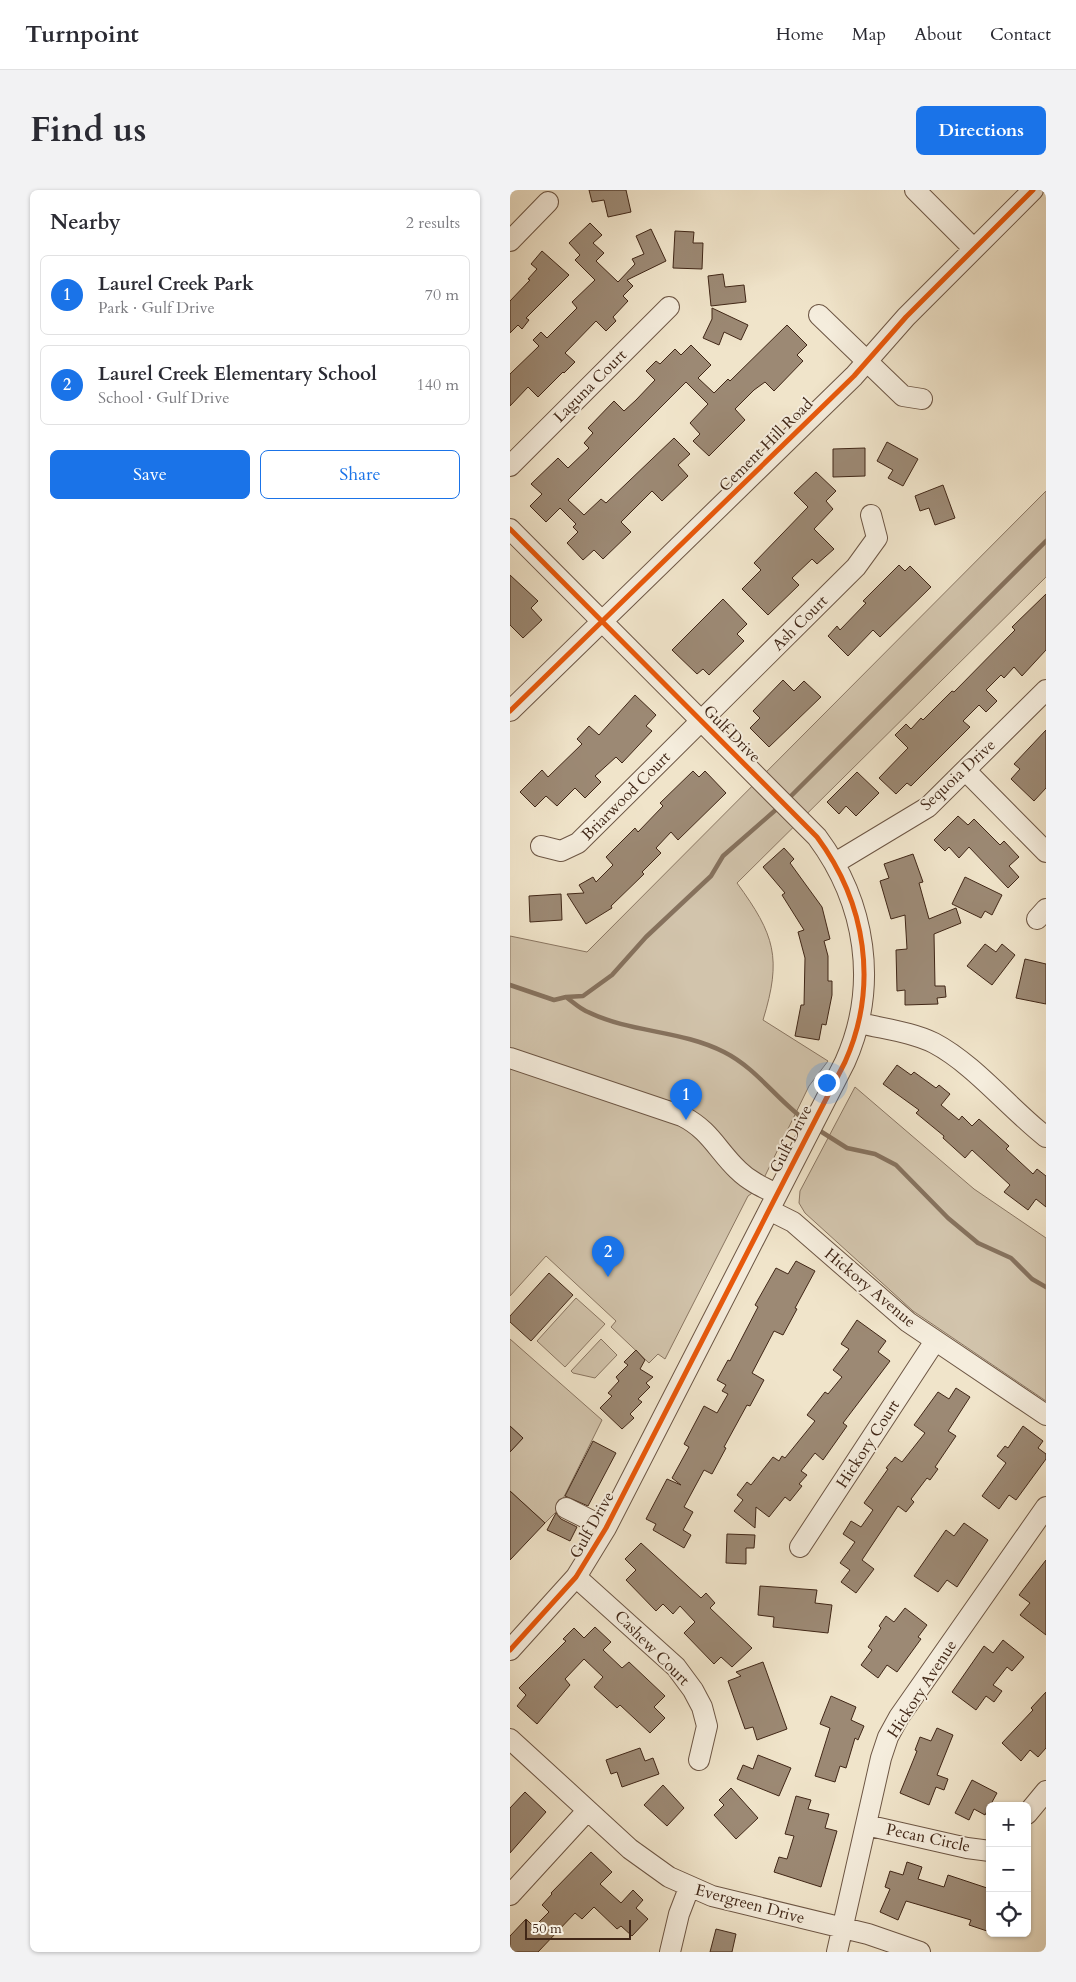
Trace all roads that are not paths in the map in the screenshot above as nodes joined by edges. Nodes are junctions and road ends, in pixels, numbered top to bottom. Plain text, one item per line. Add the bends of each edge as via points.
1 (915, 190) edge
2 (1033, 190) edge
3 (548, 202) dead end
4 (510, 241) edge
5 (974, 249) junction
6 (669, 307) dead end
7 (819, 315) dead end
8 (866, 362) junction
9 (922, 399) dead end
10 (510, 466) edge
11 (871, 515) dead end
12 (510, 529) edge
13 (603, 623) junction
14 (1046, 690) edge
15 (510, 712) edge
16 (702, 721) junction
17 (966, 771) junction
18 (541, 846) dead end
19 (1046, 852) edge
20 (835, 863) junction
21 (860, 1023) junction
22 (510, 1058) edge
23 (1046, 1137) edge
24 (773, 1202) junction
25 (935, 1341) junction
26 (1046, 1415) edge
27 (1046, 1507) edge
28 (566, 1508) dead end
29 (606, 1528) junction
30 (800, 1547) dead end
31 (576, 1577) junction
32 (510, 1650) edge
33 (510, 1739) edge
34 (698, 1760) dead end
35 (1046, 1791) edge
36 (1031, 1809) edge
37 (587, 1811) junction
38 (866, 1825) junction
39 (986, 1850) edge
40 (689, 1888) junction
41 (510, 1895) edge
42 (842, 1928) junction
43 (670, 1952) edge
44 (837, 1952) edge
45 (920, 1952) edge

1 - 5 street
2 - 5 street, Cement Hill Road
3 - 4 street
5 - 8 street, Cement Hill Road
6 - 10 street, Laguna Court
7 - 8 street
8 - 9 street via 903,396
8 - 13 street, Cement Hill Road
11 - 16 street, Ash Court via 877,538 856,567
12 - 13 street, Gulf Drive
13 - 15 street, Cement Hill Road
13 - 16 street, Gulf Drive
14 - 17 street, Sequoia Drive
16 - 18 street, Briarwood Court via 578,843 561,851
16 - 20 street, Gulf Drive via 817,837
17 - 19 street
17 - 20 street, Sequoia Drive via 928,807
20 - 21 street, Gulf Drive via 851,897 862,941 865,972
21 - 23 street via 934,1043
21 - 24 street, Gulf Drive via 845,1062
22 - 24 street, Hickory Avenue via 698,1124 736,1168
24 - 25 street, Hickory Avenue via 908,1322
24 - 29 street, Gulf Drive
25 - 26 street, Hickory Avenue
25 - 30 street, Hickory Court
27 - 38 street, Hickory Avenue via 899,1717 881,1758
28 - 29 street
29 - 31 street, Gulf Drive
31 - 32 street, Gulf Drive
31 - 34 street, Cashew Court via 676,1667 693,1690 707,1726
33 - 37 street, Evergreen Drive
35 - 36 street
37 - 40 street, Evergreen Drive via 650,1865
37 - 41 street
38 - 39 street, Pecan Circle
38 - 42 street, Hickory Avenue
40 - 42 street, Evergreen Drive via 734,1903
40 - 43 street
42 - 44 street, Hickory Avenue
42 - 45 street, Evergreen Drive

